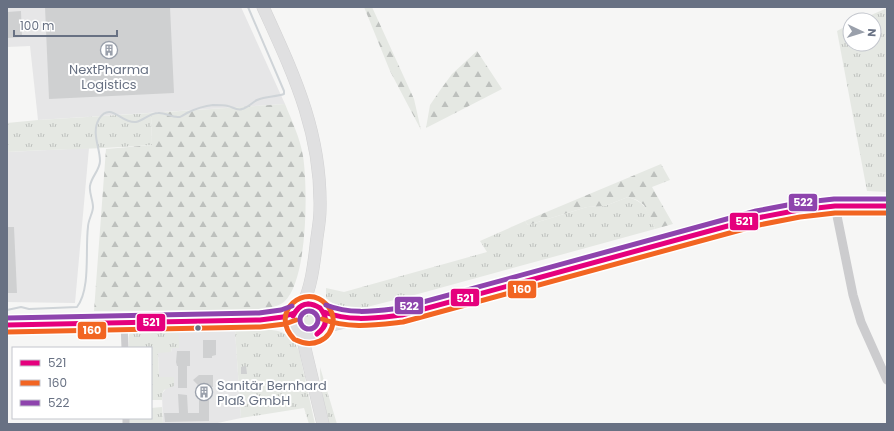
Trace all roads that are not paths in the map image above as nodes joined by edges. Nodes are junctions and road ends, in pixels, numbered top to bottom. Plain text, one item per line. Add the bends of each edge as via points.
1 (263, 7) edge
2 (835, 206) junction
3 (887, 206) edge
4 (314, 263) junction
5 (298, 309) junction
6 (321, 309) junction
7 (361, 319) junction
8 (260, 320) junction
9 (124, 323) junction
10 (7, 325) edge
11 (325, 327) junction
12 (298, 332) junction
13 (316, 336) junction
14 (125, 347) edge
15 (887, 380) edge
16 (314, 387) junction
17 (323, 424) edge

1 - 4 main road via 294,75 313,133 320,211
2 - 3 main road
2 - 7 main road via 799,210 737,223 415,311 382,318
2 - 15 street via 861,322
4 - 5 main road via 308,292
4 - 6 main road via 315,292
5 - 6 main road via 311,303
5 - 8 main road via 283,317
5 - 12 main road via 292,320
6 - 7 main road via 330,315
6 - 11 main road via 326,317
7 - 11 main road
8 - 9 main road
8 - 12 main road
9 - 10 main road
9 - 14 street
11 - 13 main road
12 - 13 main road via 311,337
12 - 16 main road
13 - 16 main road via 313,349
16 - 17 main road

